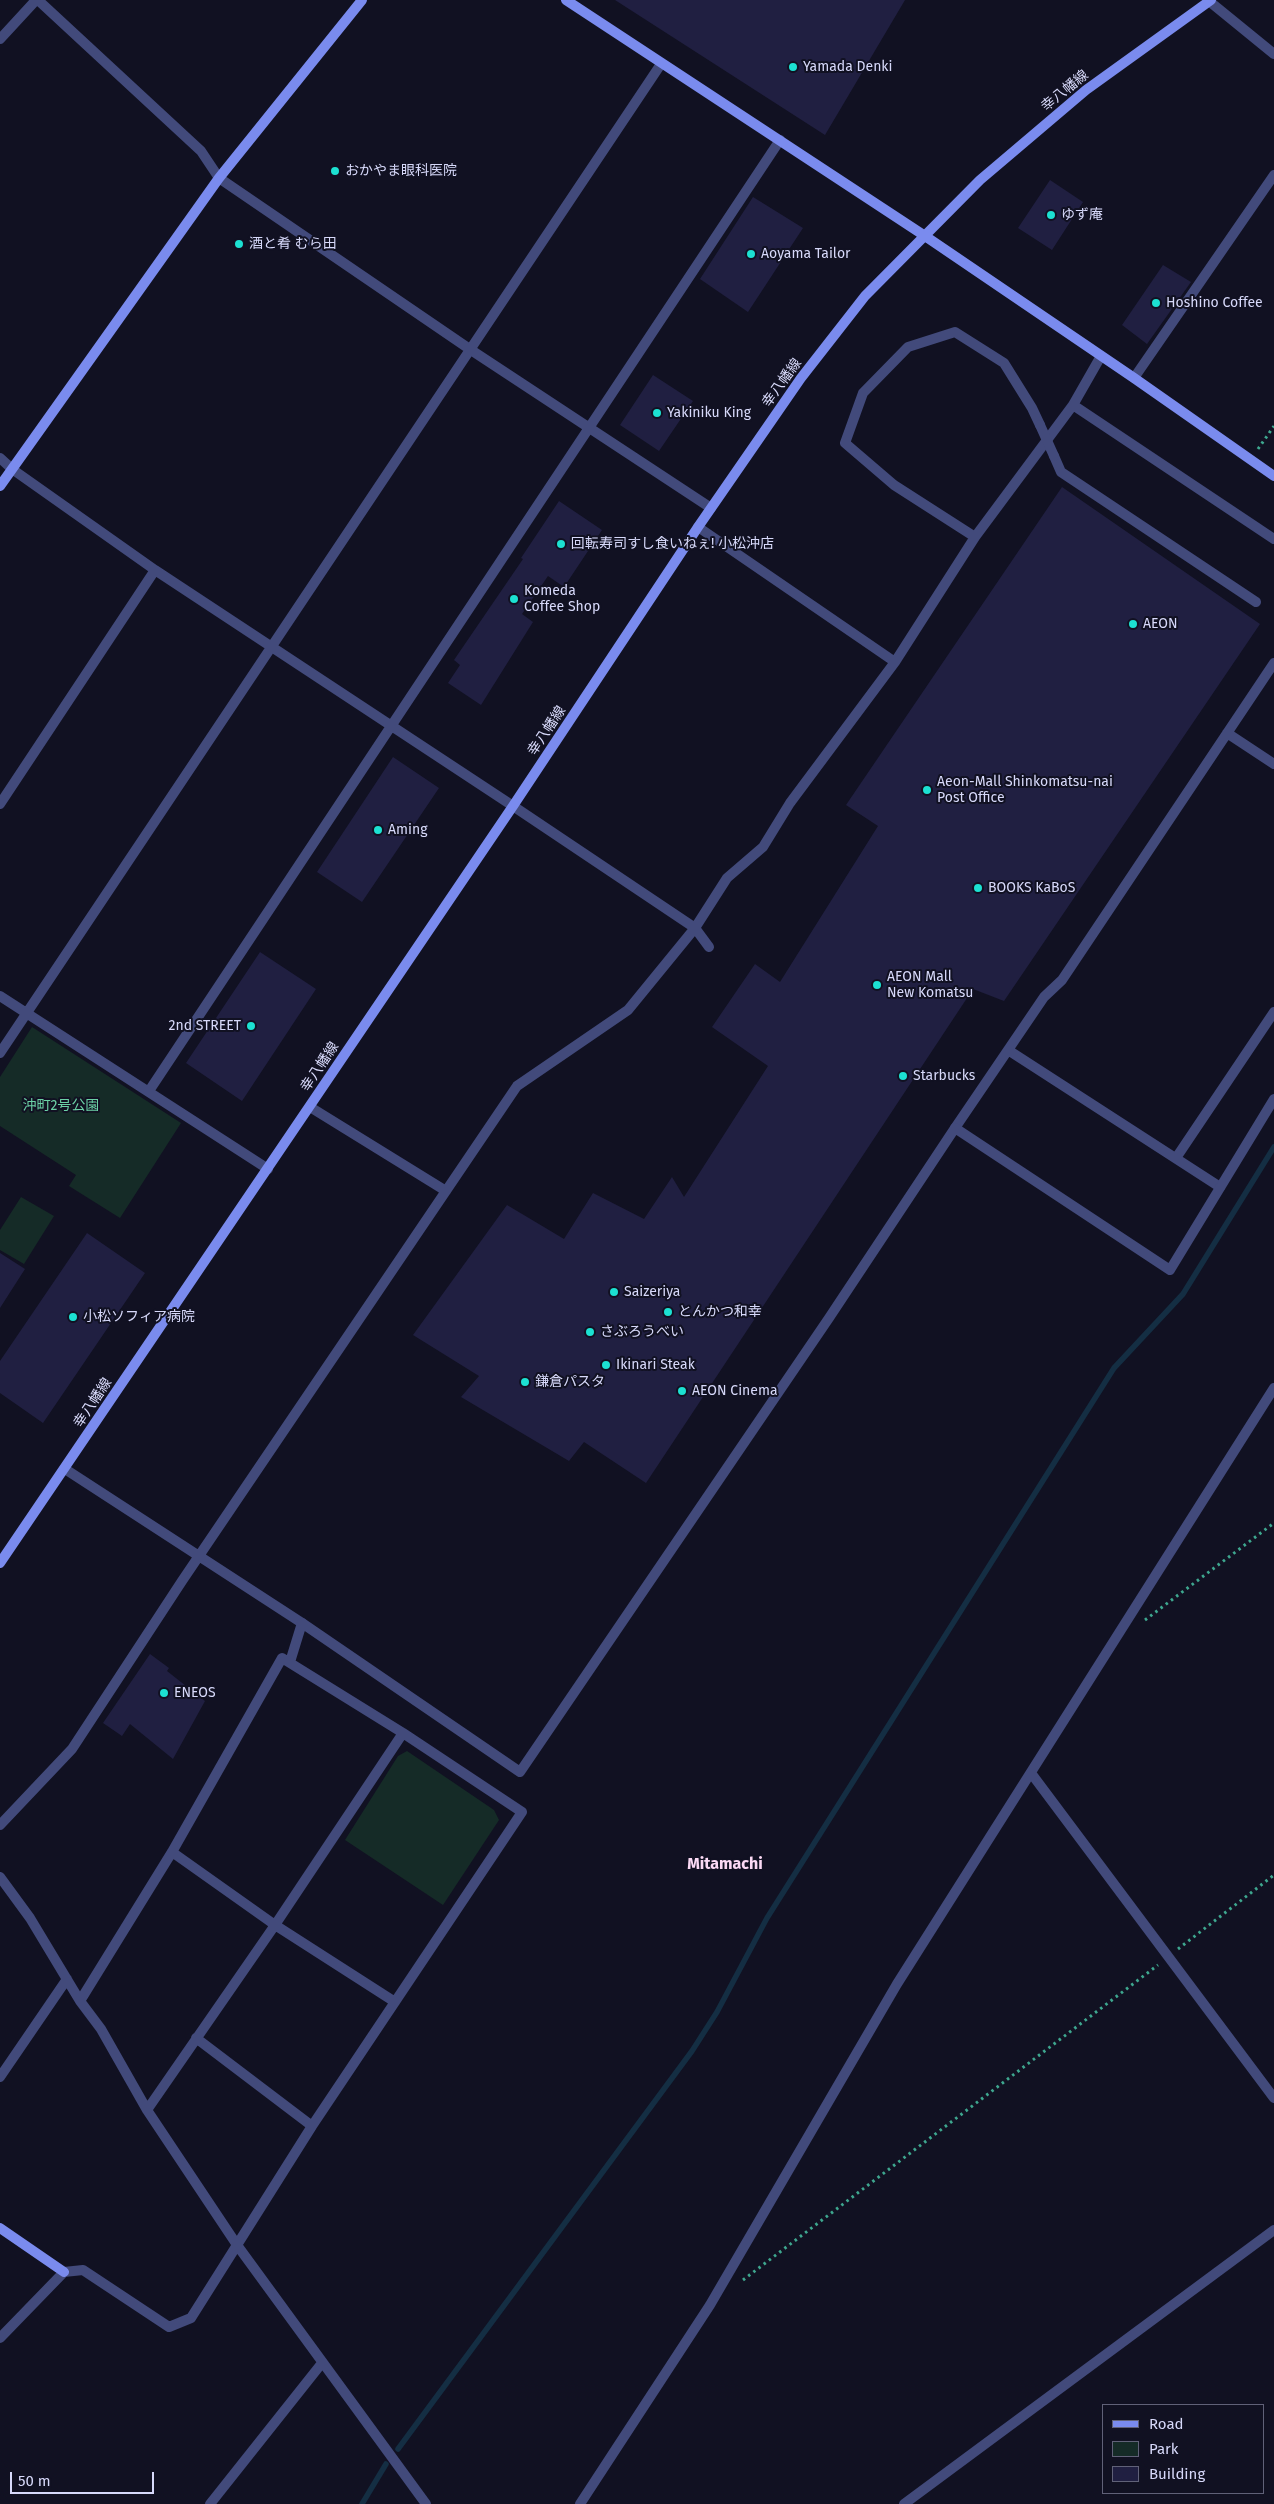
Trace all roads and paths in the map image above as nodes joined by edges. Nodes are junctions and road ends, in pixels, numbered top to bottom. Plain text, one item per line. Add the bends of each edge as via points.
1 (37, 0) edge
2 (362, 0) edge
3 (566, 0) edge
4 (1210, 0) edge
5 (0, 39) edge
6 (1274, 54) edge
7 (661, 64) junction
8 (780, 140) junction
9 (1274, 175) edge
10 (219, 178) junction
11 (925, 236) junction
12 (471, 350) junction
13 (1101, 356) junction
14 (1134, 378) junction
15 (1073, 405) junction
16 (1274, 426) edge
17 (589, 428) junction
18 (0, 458) edge
19 (1251, 460) junction
20 (12, 469) junction
21 (1274, 476) edge
22 (0, 486) edge
23 (711, 508) junction
24 (698, 527) junction
25 (975, 537) junction
26 (1274, 539) edge
27 (155, 570) junction
28 (1256, 602) dead end
29 (271, 645) junction
30 (895, 662) junction
31 (1274, 663) edge
32 (391, 725) junction
33 (1227, 734) junction
34 (1274, 764) edge
35 (0, 804) edge
36 (514, 806) junction
37 (695, 928) junction
38 (709, 947) dead end
39 (0, 996) edge
40 (1274, 1012) edge
41 (26, 1014) junction
42 (1008, 1050) junction
43 (0, 1053) edge
44 (149, 1091) junction
45 (1274, 1099) edge
46 (310, 1107) junction
47 (955, 1128) junction
48 (1176, 1158) junction
49 (268, 1169) junction
50 (1220, 1187) junction
51 (446, 1191) junction
52 (1274, 1388) edge
53 (65, 1469) junction
54 (1274, 1523) edge
55 (198, 1557) junction
56 (0, 1563) edge
57 (1142, 1623) dead end
58 (302, 1624) junction
59 (290, 1662) junction
60 (403, 1733) junction
61 (1030, 1772) junction
62 (0, 1825) edge
63 (172, 1852) junction
64 (1274, 1874) edge
65 (0, 1877) edge
66 (275, 1925) junction
67 (1169, 1956) junction
68 (67, 1979) junction
69 (80, 2001) junction
70 (395, 2002) junction
71 (196, 2038) junction
72 (0, 2077) edge
73 (1274, 2098) edge
74 (147, 2110) junction
75 (312, 2126) junction
76 (0, 2228) edge
77 (1274, 2230) edge
78 (237, 2245) junction
79 (64, 2272) junction
80 (742, 2281) dead end
81 (0, 2338) edge
82 (322, 2363) junction
83 (210, 2504) edge
84 (426, 2504) edge
85 (580, 2504) edge
86 (904, 2504) edge

1 - 5 street
1 - 10 street via 201,151
2 - 10 street
3 - 7 street
4 - 6 street
4 - 11 street, 幸八幡線 via 1086,90 980,180
7 - 8 street
7 - 12 street
8 - 11 street
8 - 17 street
9 - 14 street
10 - 12 street
10 - 20 street
11 - 13 street
11 - 23 street, 幸八幡線 via 865,296 801,378
12 - 17 street
12 - 29 street
13 - 14 street
13 - 15 street
14 - 19 street
15 - 25 street
15 - 26 street
16 - 19 path
17 - 23 street
17 - 32 street
18 - 20 street
19 - 21 street
20 - 22 street
20 - 27 street
23 - 24 street, 幸八幡線
24 - 30 street
24 - 36 street, 幸八幡線
25 - 28 street, bridge via 894,486 845,443 863,393 908,347 955,332 1004,363 1040,425 1061,472
25 - 30 street
27 - 29 street
27 - 35 street
29 - 32 street
29 - 41 street
30 - 37 street via 790,803 763,847 727,878
31 - 33 street
32 - 36 street
32 - 44 street
33 - 34 street
33 - 42 street via 1062,980 1044,997
36 - 37 street
36 - 46 street, 幸八幡線
37 - 38 street
37 - 51 street via 628,1010 517,1086
39 - 41 street
40 - 48 street
41 - 43 street
41 - 44 street
42 - 47 street
42 - 48 street
44 - 49 street
45 - 50 street
46 - 49 street, 幸八幡線
46 - 51 street
47 - 50 street via 1170,1270
47 - 58 street via 520,1772
48 - 50 street
49 - 53 street, 幸八幡線
51 - 55 street
52 - 61 street
53 - 55 street
53 - 56 street, 幸八幡線
54 - 57 path
55 - 58 street
55 - 62 street via 72,1749
58 - 59 street
59 - 60 street
59 - 63 street via 282,1658
60 - 66 street
60 - 70 street via 522,1812
61 - 67 street
61 - 85 street via 897,1984 710,2305
63 - 66 street
63 - 69 street
64 - 67 path
65 - 68 street via 30,1918
66 - 70 street
66 - 71 street
67 - 73 street
67 - 80 path
68 - 69 street
68 - 72 street
69 - 74 street via 101,2029
70 - 75 street
71 - 74 street
71 - 75 street
74 - 78 street
75 - 78 street
76 - 79 street
77 - 86 street
78 - 79 street via 191,2318 169,2327 83,2270
78 - 82 street
79 - 81 street
82 - 83 street
82 - 84 street

